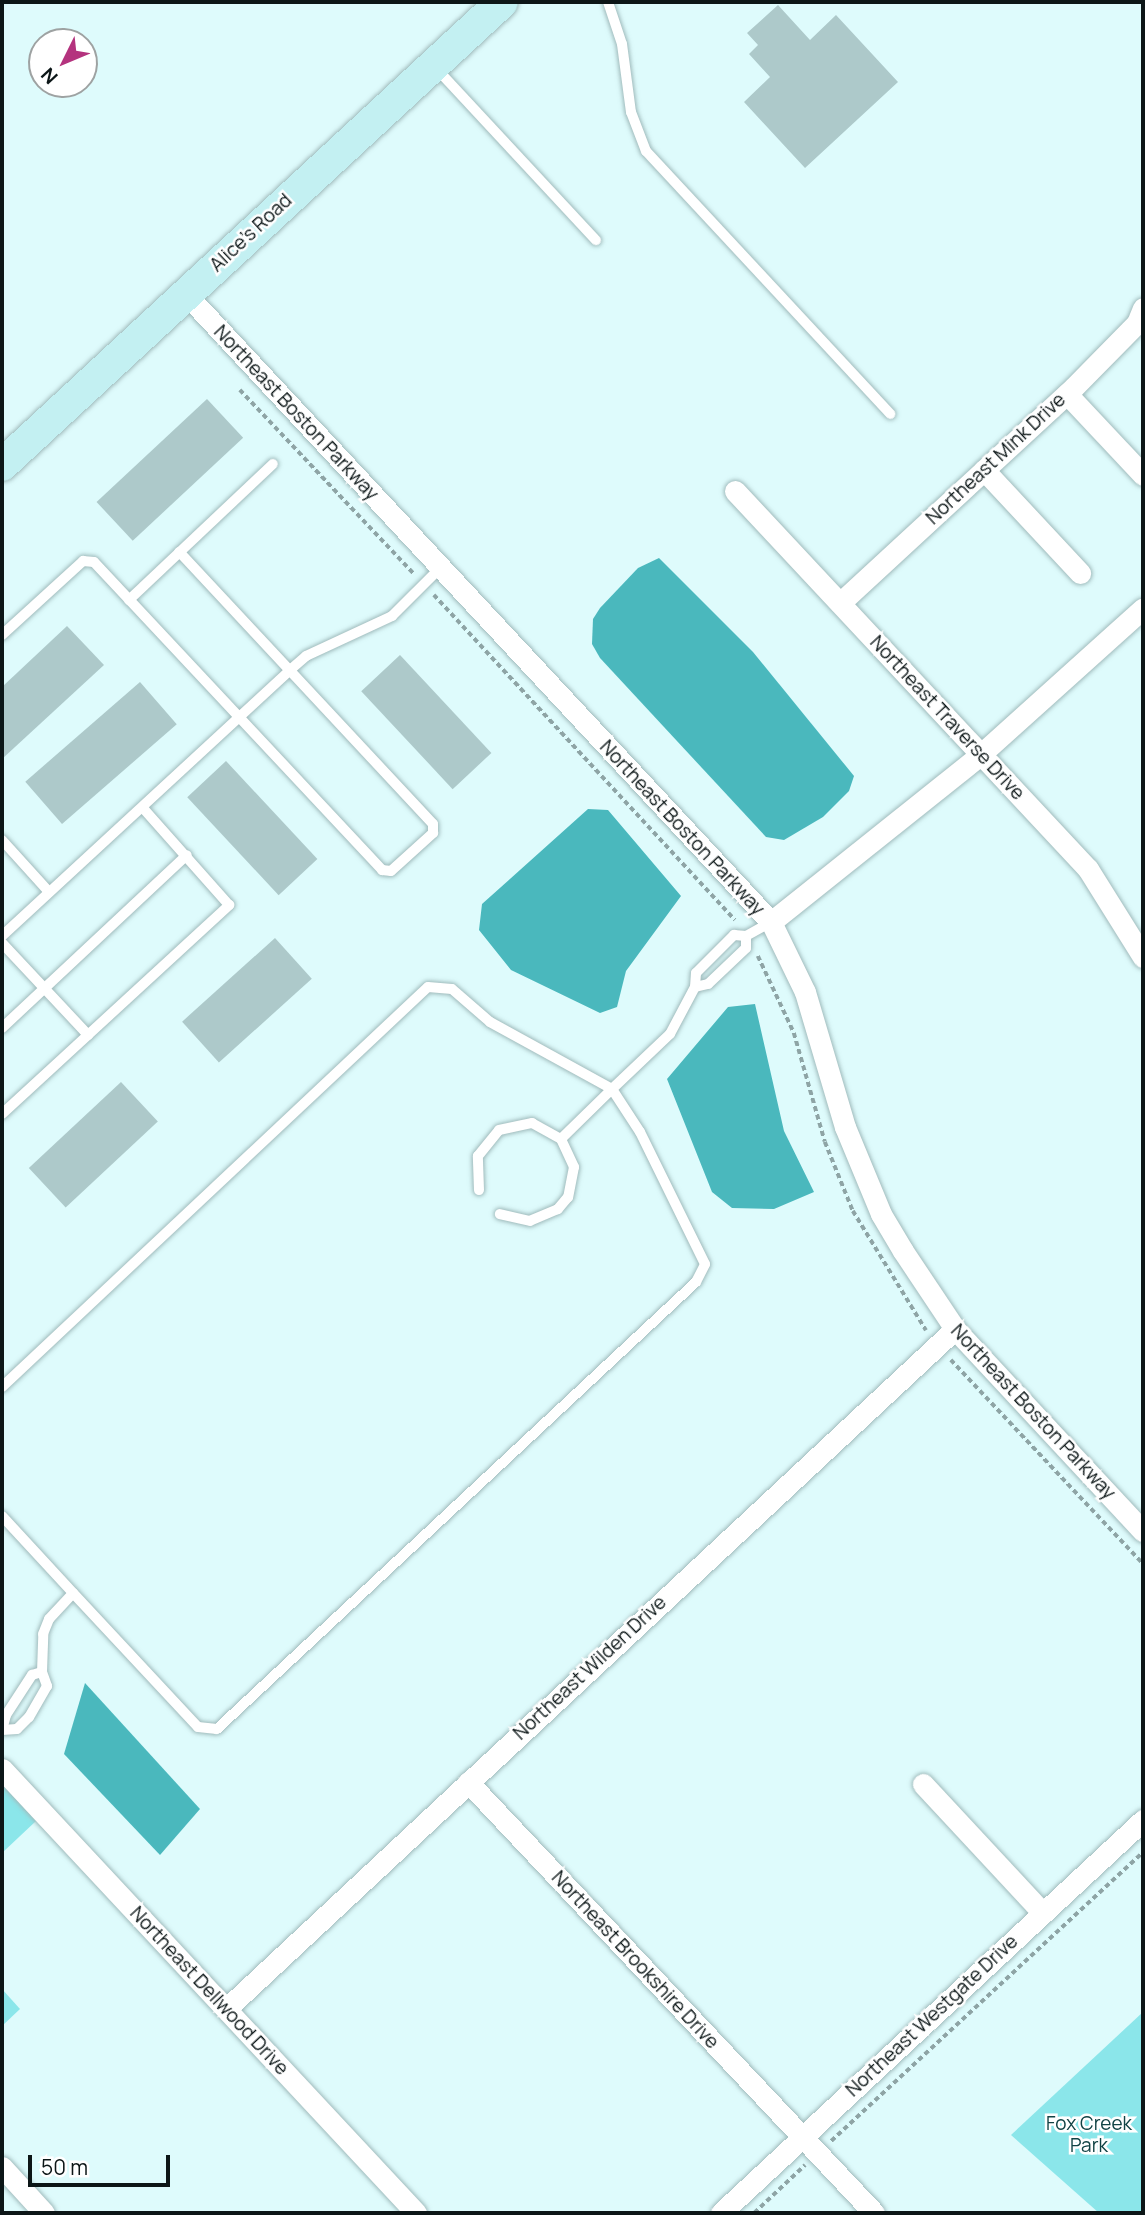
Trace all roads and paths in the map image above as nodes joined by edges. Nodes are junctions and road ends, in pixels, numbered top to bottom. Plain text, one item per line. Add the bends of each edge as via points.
1 (502, 2) edge
2 (608, 2) edge
3 (433, 65) junction
4 (596, 240) dead end
5 (186, 294) junction
6 (1143, 308) edge
7 (1067, 394) junction
8 (890, 414) dead end
9 (273, 464) dead end
10 (2, 465) edge
11 (985, 470) junction
12 (1143, 475) edge
13 (735, 491) dead end
14 (179, 552) junction
15 (440, 568) junction
16 (1080, 573) dead end
17 (129, 600) junction
18 (840, 603) junction
19 (1143, 608) edge
20 (2, 635) edge
21 (290, 670) junction
22 (239, 718) junction
23 (980, 755) junction
24 (143, 808) junction
25 (2, 840) edge
26 (187, 855) junction
27 (49, 892) junction
28 (771, 922) junction
29 (2, 936) edge
30 (746, 936) junction
31 (2, 943) edge
32 (1143, 957) edge
33 (695, 987) junction
34 (44, 988) junction
35 (2, 1028) edge
36 (88, 1035) junction
37 (612, 1089) junction
38 (2, 1114) edge
39 (561, 1139) junction
40 (479, 1190) dead end
41 (500, 1214) dead end
42 (955, 1329) junction
43 (2, 1387) edge
44 (2, 1516) edge
45 (1143, 1531) edge
46 (74, 1593) junction
47 (42, 1672) junction
48 (2, 1730) edge
49 (2, 1769) edge
50 (468, 1782) junction
51 (922, 1784) dead end
52 (1143, 1820) edge
53 (1143, 1852) edge
54 (1043, 1913) junction
55 (226, 2009) junction
56 (802, 2138) junction
57 (817, 2154) junction
58 (6, 2180) edge
59 (44, 2213) edge
60 (416, 2213) edge
61 (721, 2213) edge
62 (754, 2213) edge
63 (874, 2213) edge

1 - 3 main road, Alice's Road
2 - 8 lane via 622,44 631,112 646,151
3 - 4 lane
3 - 5 main road, Alice's Road
5 - 10 main road, Alice's Road
5 - 15 street, Northeast Boston Parkway
6 - 7 street, Northeast Mink Drive via 1137,323
7 - 11 street, Northeast Mink Drive
7 - 12 street
9 - 14 lane
11 - 16 street
11 - 18 street, Northeast Mink Drive
13 - 18 street, Northeast Traverse Drive
14 - 17 lane
14 - 21 lane
15 - 21 lane via 392,616 306,656
15 - 28 street, Northeast Boston Parkway
17 - 20 lane via 88,558
17 - 22 lane
18 - 23 street, Northeast Traverse Drive
19 - 23 street
21 - 22 lane
21 - 22 lane via 433,824 433,833 391,871 382,870
22 - 24 lane
23 - 28 street
23 - 32 street, Northeast Traverse Drive via 1088,869
24 - 26 lane
24 - 27 lane
25 - 27 lane
26 - 34 lane
26 - 36 lane via 229,905
27 - 29 lane
28 - 30 lane
28 - 42 street, Northeast Boston Parkway via 805,992 845,1127 881,1214
30 - 33 lane via 746,948 708,984
30 - 33 lane via 734,935 696,972
31 - 34 lane
33 - 37 lane via 670,1034
34 - 35 lane
34 - 36 lane
36 - 38 lane
37 - 39 lane
37 - 43 lane via 491,1022 452,989 428,987
37 - 46 lane via 640,1132 705,1264 696,1282 217,1729 198,1727
39 - 40 lane via 532,1123 499,1130 478,1156
39 - 41 lane via 570,1152 574,1175 568,1197 558,1209 530,1221
42 - 45 street, Northeast Boston Parkway
42 - 50 street, Northeast Wilden Drive
44 - 46 lane
46 - 47 lane via 49,1619 43,1634
47 - 48 lane via 32,1675 6,1715
47 - 48 lane via 47,1686 29,1717 17,1729
49 - 55 street, Northeast Dellwood Drive
50 - 55 street, Northeast Wilden Drive
50 - 56 street, Northeast Brookshire Drive
51 - 54 street
52 - 54 street, Northeast Westgate Drive
53 - 57 path
54 - 56 street, Northeast Westgate Drive
55 - 60 street, Northeast Dellwood Drive
56 - 57 street, Northeast Brookshire Drive
56 - 61 street, Northeast Westgate Drive
57 - 62 path
57 - 63 street, Northeast Brookshire Drive
58 - 59 street

